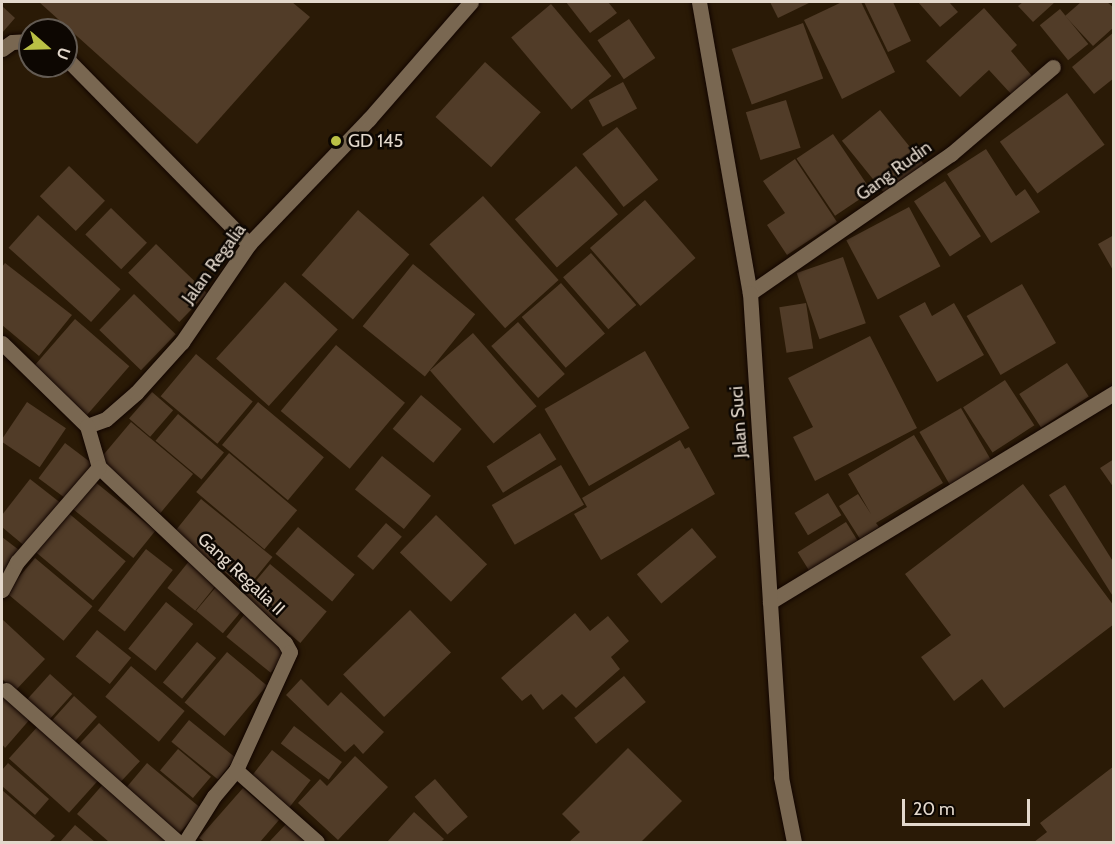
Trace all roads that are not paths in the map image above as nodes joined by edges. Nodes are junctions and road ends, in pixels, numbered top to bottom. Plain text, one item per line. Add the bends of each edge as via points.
1 (471, 2) edge
2 (699, 2) edge
3 (18, 42) edge
4 (2, 49) edge
5 (1053, 68) dead end
6 (78, 70) edge
7 (249, 244) junction
8 (750, 293) junction
9 (2, 344) edge
10 (1113, 393) edge
11 (87, 426) junction
12 (99, 467) junction
13 (2, 590) edge
14 (770, 602) junction
15 (6, 690) dead end
16 (236, 770) junction
17 (178, 843) edge
18 (185, 843) edge
19 (317, 843) edge
20 (794, 843) edge

1 - 7 street, Jalan Regalia via 369,119
2 - 8 street, Jalan Suci
3 - 4 street
5 - 8 street, Gang Rudin via 951,154
6 - 7 street
7 - 11 street, Jalan Regalia via 182,342 136,393 106,419
8 - 14 street, Jalan Suci
9 - 11 street
10 - 14 street
11 - 12 street
12 - 13 street via 17,562
12 - 16 street, Gang Regalia II via 290,652
14 - 20 street, Jalan Suci via 781,777
15 - 17 street
16 - 18 street via 214,796
16 - 19 street

